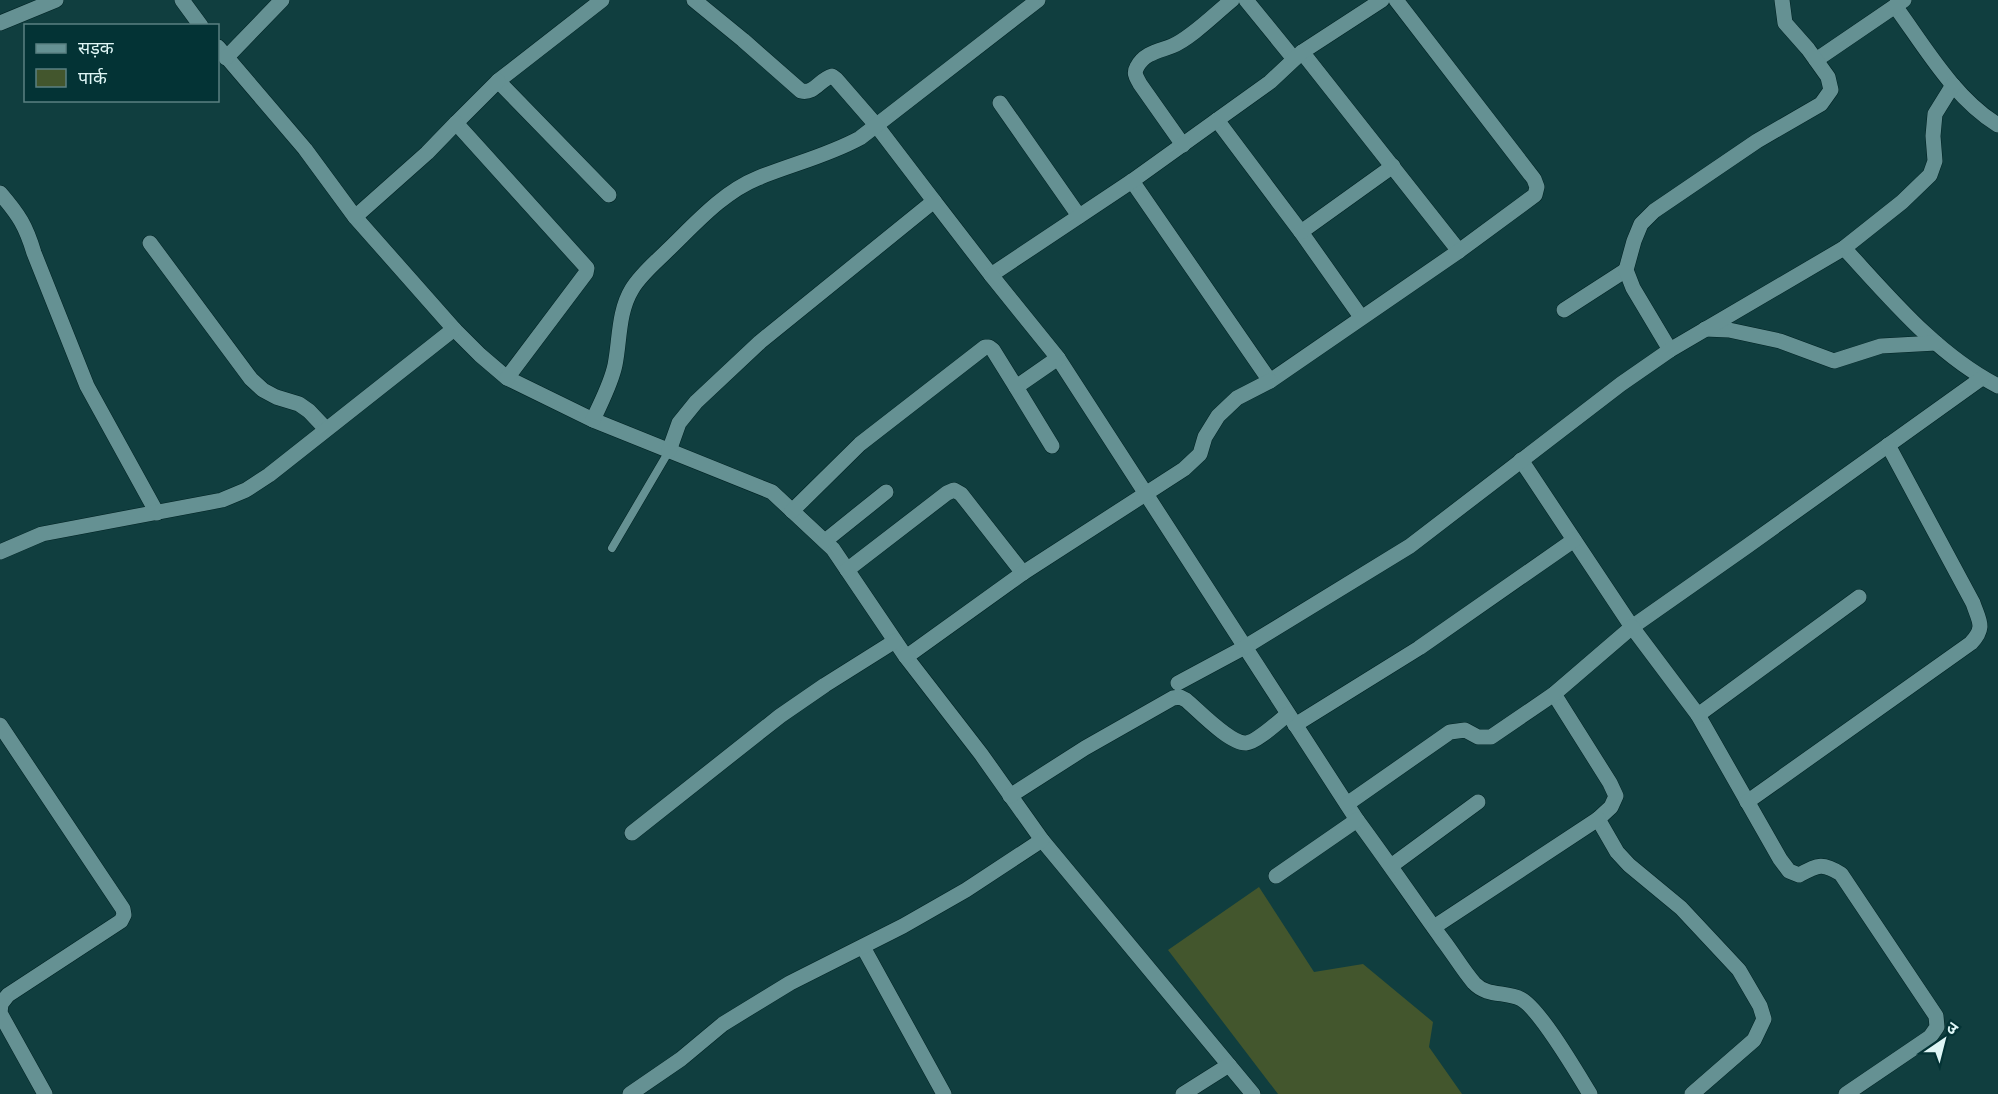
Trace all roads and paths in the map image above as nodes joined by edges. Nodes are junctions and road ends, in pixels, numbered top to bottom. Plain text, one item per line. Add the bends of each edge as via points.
1 (56, 0) edge
2 (182, 0) edge
3 (282, 0) edge
4 (602, 0) edge
5 (694, 0) edge
6 (1038, 0) edge
7 (1232, 0) edge
8 (1246, 0) edge
9 (1382, 0) edge
10 (1396, 0) edge
11 (1782, 0) edge
12 (1900, 3) edge
13 (0, 23) edge
14 (200, 24) edge
15 (222, 53) edge
16 (1298, 55) junction
17 (1816, 60) junction
18 (498, 81) junction
19 (1953, 85) junction
20 (1000, 104) dead end
21 (1217, 120) junction
22 (456, 123) junction
23 (876, 125) junction
24 (1998, 125) edge
25 (1183, 145) junction
26 (1393, 166) junction
27 (1131, 181) junction
28 (0, 193) edge
29 (609, 195) dead end
30 (934, 201) junction
31 (1079, 216) junction
32 (355, 217) junction
33 (1301, 232) junction
34 (150, 243) dead end
35 (1844, 248) junction
36 (1459, 251) junction
37 (1626, 270) junction
38 (991, 275) junction
39 (1564, 310) dead end
40 (1361, 317) junction
41 (454, 329) junction
42 (1705, 329) junction
43 (1936, 343) junction
44 (1670, 350) junction
45 (1058, 358) junction
46 (507, 378) junction
47 (1982, 378) junction
48 (1270, 381) junction
49 (1998, 386) edge
50 (1016, 387) junction
51 (593, 420) junction
52 (326, 429) junction
53 (1888, 445) junction
54 (1052, 446) dead end
55 (669, 452) junction
56 (1521, 460) junction
57 (886, 492) dead end
58 (1145, 495) junction
59 (792, 512) junction
60 (157, 513) junction
61 (1574, 540) junction
62 (825, 542) junction
63 (612, 548) dead end
64 (0, 552) edge
65 (847, 570) junction
66 (1023, 573) junction
67 (1859, 597) dead end
68 (1632, 627) junction
69 (895, 640) junction
70 (1245, 647) junction
71 (906, 657) junction
72 (1178, 683) dead end
73 (1554, 694) junction
74 (1698, 715) junction
75 (1292, 719) junction
76 (0, 724) edge
77 (1010, 796) junction
78 (1478, 802) dead end
79 (1748, 802) junction
80 (1347, 804) junction
81 (1598, 819) junction
82 (1357, 820) junction
83 (632, 833) dead end
84 (1042, 840) junction
85 (1391, 866) junction
86 (1276, 876) dead end
87 (1434, 927) junction
88 (863, 947) junction
89 (1228, 1065) junction
90 (45, 1094) edge
91 (630, 1094) edge
92 (944, 1094) edge
93 (1183, 1094) edge
94 (1253, 1094) edge
95 (1590, 1094) edge
96 (1692, 1094) edge
97 (1846, 1094) edge

1 - 13 street
2 - 14 street
3 - 15 street
4 - 18 street
5 - 23 street via 801,91 812,90 832,76
6 - 23 street
7 - 25 street via 1183,40 1155,51 1135,70 1140,84
8 - 16 street
9 - 16 street
10 - 36 street via 1538,188 1535,195
11 - 17 street via 1785,23
12 - 17 street
12 - 19 street
15 - 32 street via 305,149
16 - 21 street via 1270,82
16 - 26 street
17 - 37 street via 1832,90 1821,104 1757,141 1654,211 1641,224
18 - 22 street
18 - 29 street
19 - 24 street
19 - 35 street via 1935,114 1935,162 1930,175
20 - 31 street
21 - 25 street
21 - 33 street
22 - 32 street
22 - 46 street via 587,268
23 - 30 street
23 - 51 street via 837,150 756,178 741,187 644,274 623,309 612,374
25 - 27 street
26 - 33 street
26 - 36 street
27 - 31 street
27 - 48 street
28 - 60 street via 27,231 87,386
30 - 38 street
30 - 55 street via 752,350 696,402 679,423
31 - 38 street
32 - 41 street
33 - 40 street
34 - 52 street via 251,379 276,397 299,404
35 - 42 street
35 - 43 street
36 - 40 street
37 - 39 street
37 - 44 street
38 - 45 street
40 - 48 street
41 - 46 street
41 - 52 street
42 - 43 street via 1780,341 1834,361 1881,346
42 - 44 street
43 - 47 street
44 - 56 street
45 - 50 street
45 - 58 street
46 - 51 street
47 - 49 street
47 - 53 street
48 - 58 street via 1236,398 1218,416 1200,454
50 - 54 street
50 - 59 street via 993,350 985,347 860,444
51 - 55 street
52 - 60 street via 246,490 222,500
53 - 68 street
53 - 79 street via 1973,603 1981,626 1979,634
55 - 59 street via 772,492
55 - 63 lane
56 - 61 street
56 - 70 street via 1410,546
57 - 62 street
58 - 66 street
58 - 70 street
59 - 62 street
60 - 64 street via 42,534
61 - 68 street
61 - 75 street via 1419,648
62 - 65 street
65 - 66 street via 954,490
65 - 69 street
66 - 71 street
67 - 74 street
68 - 73 street
68 - 74 street
69 - 71 street
69 - 83 street via 780,716
70 - 72 street
70 - 75 street
71 - 77 street
73 - 80 street via 1491,737 1478,737 1465,730 1450,732
73 - 81 street via 1616,796
74 - 79 street
75 - 77 street via 1245,743 1233,739 1186,700 1173,698
75 - 80 street
76 - 90 street via 105,880 124,915 121,921 8,995 1,1004 0,1013
77 - 84 street
78 - 85 street
79 - 97 street via 1789,871 1799,875 1816,866 1829,866 1841,874 1936,1016 1937,1027 1930,1037
80 - 82 street
81 - 87 street
81 - 96 street via 1629,865 1681,908 1739,970 1760,1006 1764,1019 1754,1040
82 - 85 street
82 - 86 street
84 - 88 street via 966,890
84 - 89 street
85 - 87 street
87 - 95 street via 1476,984 1489,993 1519,998 1529,1005
88 - 91 street via 723,1024
88 - 92 street
89 - 93 street
89 - 94 street

